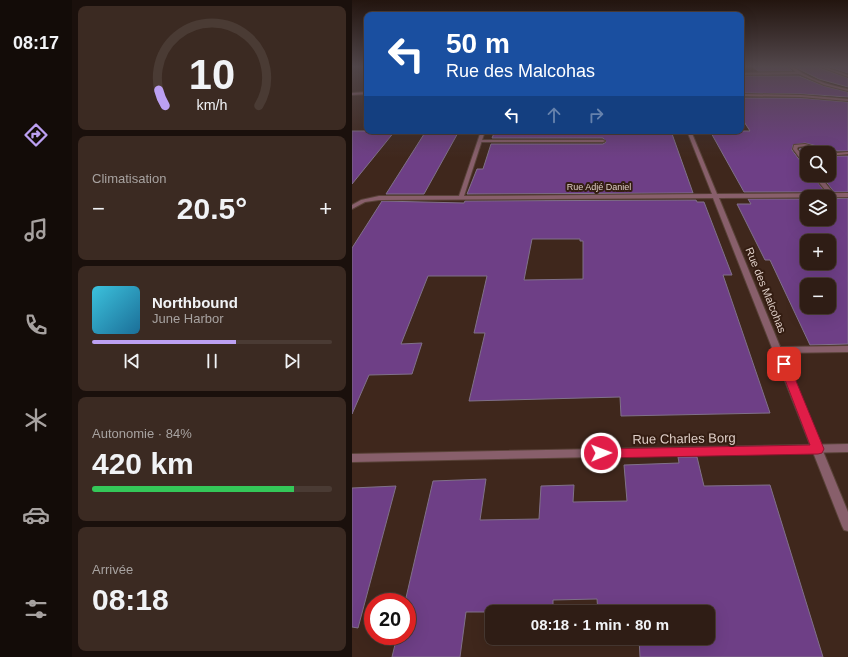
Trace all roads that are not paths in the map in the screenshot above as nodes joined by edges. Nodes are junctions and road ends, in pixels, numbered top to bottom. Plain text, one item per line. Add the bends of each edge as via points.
1 (809, 97) edge
2 (848, 100) edge
3 (482, 134) edge
4 (690, 134) edge
5 (480, 141) junction
6 (603, 141) dead end
7 (808, 146) edge
8 (848, 153) edge
9 (836, 154) edge
10 (800, 155) edge
11 (822, 182) edge
12 (828, 190) edge
13 (716, 195) junction
14 (800, 195) edge
15 (836, 195) edge
16 (848, 195) edge
17 (461, 197) junction
18 (352, 208) edge
19 (778, 350) junction
20 (848, 350) edge
21 (848, 448) edge
22 (818, 449) junction
23 (352, 458) edge
24 (848, 526) edge

1 - 2 street
3 - 5 street
4 - 13 street, Rue des Malcohas
5 - 6 street
5 - 17 street
7 - 10 street via 796,146 795,149
8 - 9 street
11 - 12 street
13 - 14 street, Rue Adjé Daniel
13 - 17 street, Rue Adjé Daniel
13 - 19 street, Rue des Malcohas
15 - 16 street, Rue Adjé Daniel
17 - 18 street, Rue Adjé Daniel via 379,198 363,201
19 - 20 street
19 - 22 street, Rue des Malcohas
21 - 22 street, Rue Charles Borg
22 - 23 street, Rue Charles Borg
22 - 24 street, Rue des Malcohas

